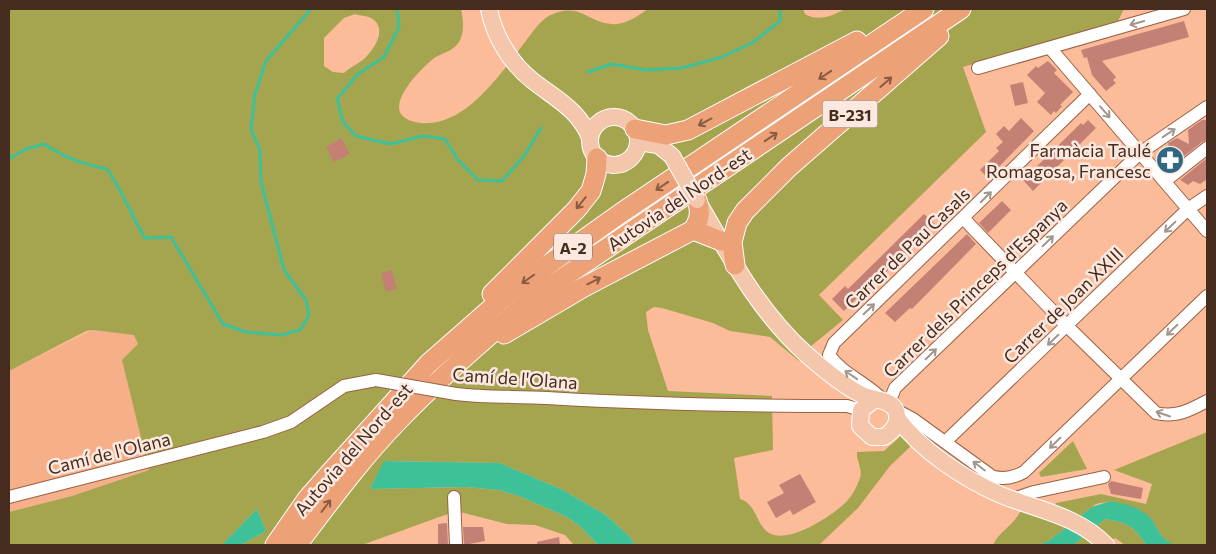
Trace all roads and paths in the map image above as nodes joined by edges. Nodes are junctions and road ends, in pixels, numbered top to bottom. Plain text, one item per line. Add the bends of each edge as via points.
1 (490, 9) edge
2 (918, 9) edge
3 (924, 9) edge
4 (962, 9) edge
5 (968, 9) edge
6 (1184, 9) edge
7 (1050, 48) junction
8 (978, 68) dead end
9 (1090, 94) junction
10 (1207, 108) edge
11 (574, 110) junction
12 (606, 118) junction
13 (637, 135) junction
14 (590, 138) junction
15 (1207, 148) edge
16 (1140, 153) junction
17 (597, 158) junction
18 (1164, 181) junction
19 (1207, 196) edge
20 (1188, 209) junction
21 (704, 211) junction
22 (964, 219) junction
23 (737, 223) junction
24 (693, 230) junction
25 (1207, 231) edge
26 (721, 241) junction
27 (735, 265) junction
28 (1014, 274) junction
29 (1207, 296) edge
30 (1067, 326) junction
31 (475, 348) junction
32 (428, 364) junction
33 (1120, 380) junction
34 (1207, 401) edge
35 (882, 411) junction
36 (945, 442) junction
37 (1104, 477) dead end
38 (9, 497) edge
39 (454, 497) dead end
40 (1013, 499) junction
41 (275, 545) edge
42 (297, 545) edge
43 (456, 545) edge
44 (1106, 545) edge

1 - 11 main road, B-231 via 499,39 514,60 531,79
2 -> 13 highway via 688,130 666,135
3 -> 32 highway, Autovia del Nord-est / A-2 via 511,291
31 -> 4 highway, Autovia del Nord-est / A-2 via 537,295
23 -> 5 highway, B-231 via 789,167
6 -> 7 street
7 - 8 street
7 - 9 street
9 -> 16 street
22 -> 9 street, Carrer de Pau Casals
16 -> 10 street, Carrer dels Princeps d'Espanya
11 - 12 main road, B-231
11 - 14 main road, B-231
12 - 13 main road, B-231 via 625,119
12 - 14 main road via 593,128
13 - 17 main road via 633,156 619,165 604,163
13 - 21 main road, B-231, bridge via 672,156
14 - 17 main road, B-231 via 592,152
15 - 18 street
16 - 18 street
28 -> 16 street, Carrer dels Princeps d'Espanya
17 -> 32 highway via 591,191 576,210 454,331
18 - 20 street
19 - 20 street, Carrer de Joan XXIII
20 - 25 street
20 -> 30 street, Carrer de Joan XXIII
21 - 23 highway
21 - 24 highway
21 - 26 main road, B-231
22 - 28 street
35 -> 22 street, Carrer de Pau Casals via 875,391 836,364 829,355 834,343
23 - 27 highway, B-231 via 732,242
24 - 26 highway
31 -> 24 highway
26 - 27 main road, B-231
27 - 35 main road, B-231 via 778,327 842,384
28 - 30 street
35 -> 28 street, Carrer dels Princeps d'Espanya via 895,388
29 -> 33 street
30 - 33 street
30 -> 36 street, Carrer de Joan XXIII
42 -> 31 highway, Autovia del Nord-est / A-2 via 362,461 398,421
32 - 41 highway, Autovia del Nord-est / A-2 via 322,481
34 -> 33 street via 1170,417 1156,413
33 -> 36 street via 1016,477 993,477
35 - 36 street
35 - 38 street, Camí de l'Olana, bridge via 847,406 647,404 479,397 376,380 344,386 291,422 263,432
35 - 40 main road via 971,480
37 - 40 street
39 - 43 street
40 - 44 main road via 1083,526

